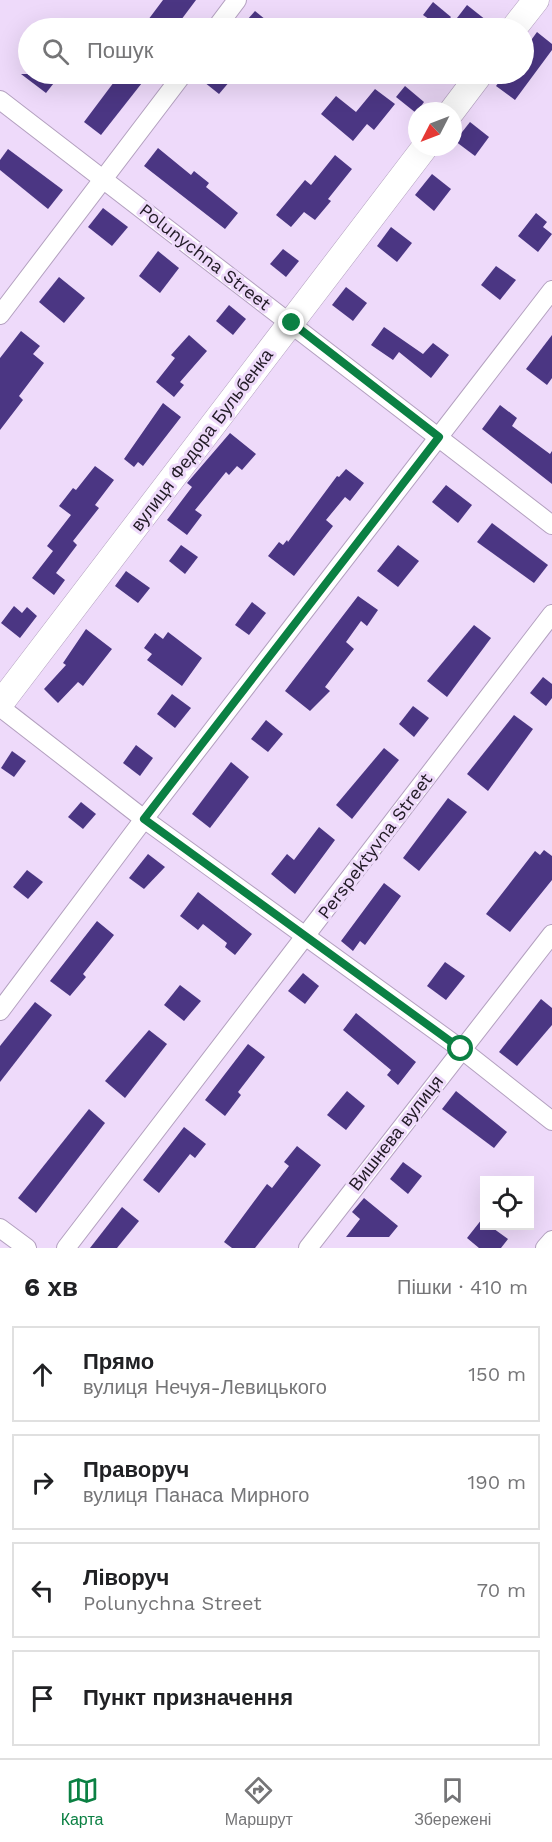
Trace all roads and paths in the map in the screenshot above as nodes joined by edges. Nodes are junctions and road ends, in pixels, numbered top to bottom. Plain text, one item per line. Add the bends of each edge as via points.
1 (237, 0) edge
2 (536, 0) edge
3 (224, 18) edge
4 (522, 18) edge
5 (175, 84) edge
6 (472, 84) edge
7 (0, 100) edge
8 (459, 102) edge
9 (418, 156) edge
10 (104, 179) junction
11 (552, 290) edge
12 (0, 315) edge
13 (292, 323) junction
14 (439, 437) junction
15 (552, 525) edge
16 (552, 614) edge
17 (0, 706) edge
18 (144, 819) junction
19 (552, 934) edge
20 (306, 937) junction
21 (0, 1011) edge
22 (461, 1049) junction
23 (552, 1121) edge
24 (0, 1228) edge
25 (552, 1240) edge
26 (27, 1248) edge
27 (66, 1248) edge
28 (308, 1248) edge
29 (545, 1248) edge

1 - 3 street
2 - 4 street
5 - 10 street
6 - 8 street
7 - 10 street, Polunychna Street
9 - 13 street, вулиця Федора Бульбенка
10 - 12 street
10 - 13 street, Polunychna Street
11 - 14 street
13 - 14 street, Polunychna Street
13 - 17 street, вулиця Федора Бульбенка
14 - 15 street, Polunychna Street
14 - 18 street
16 - 20 street, Perspektyvna Street
17 - 18 street
18 - 20 street
18 - 21 street
19 - 22 street, Вишнева вулиця
20 - 22 street
20 - 27 street, Perspektyvna Street
22 - 23 street
22 - 28 street, Вишнева вулиця
24 - 26 street
25 - 29 street

